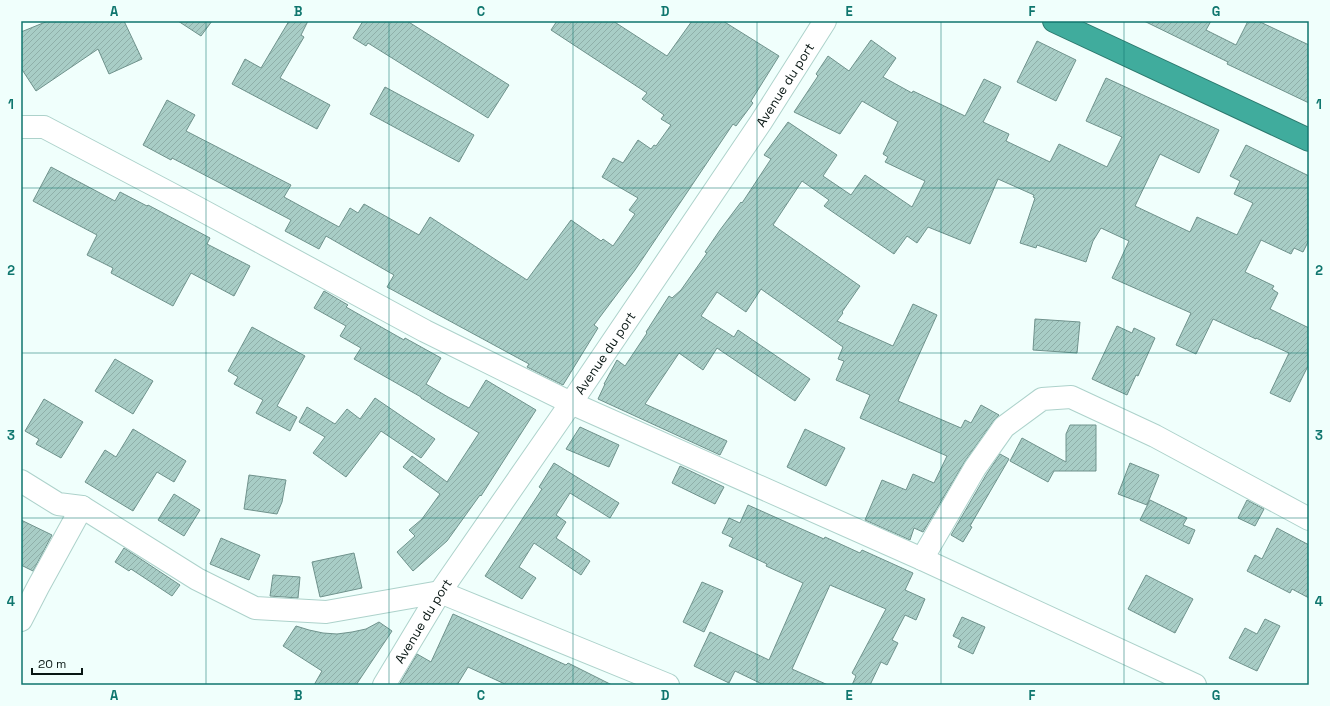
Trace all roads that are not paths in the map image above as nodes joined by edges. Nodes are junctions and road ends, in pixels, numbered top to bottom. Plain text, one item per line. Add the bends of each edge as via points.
1 (825, 21) edge
2 (1054, 21) edge
3 (21, 127) edge
4 (1309, 140) edge
5 (571, 403) junction
6 (21, 481) edge
7 (82, 507) junction
8 (1309, 519) edge
9 (922, 559) junction
10 (440, 592) junction
11 (21, 620) edge
12 (384, 685) edge
13 (668, 685) edge
14 (1195, 685) edge

1 - 5 street, Avenue du port via 761,122
2 - 4 highway
3 - 5 street via 44,127 425,331
5 - 9 street
5 - 10 street, Avenue du port
6 - 7 street via 58,504
7 - 10 street via 197,579 255,608 326,612
7 - 11 street
8 - 9 street via 1155,436 1070,397 1042,399 1004,427 975,468
9 - 14 street
10 - 12 street, Avenue du port
10 - 13 street

